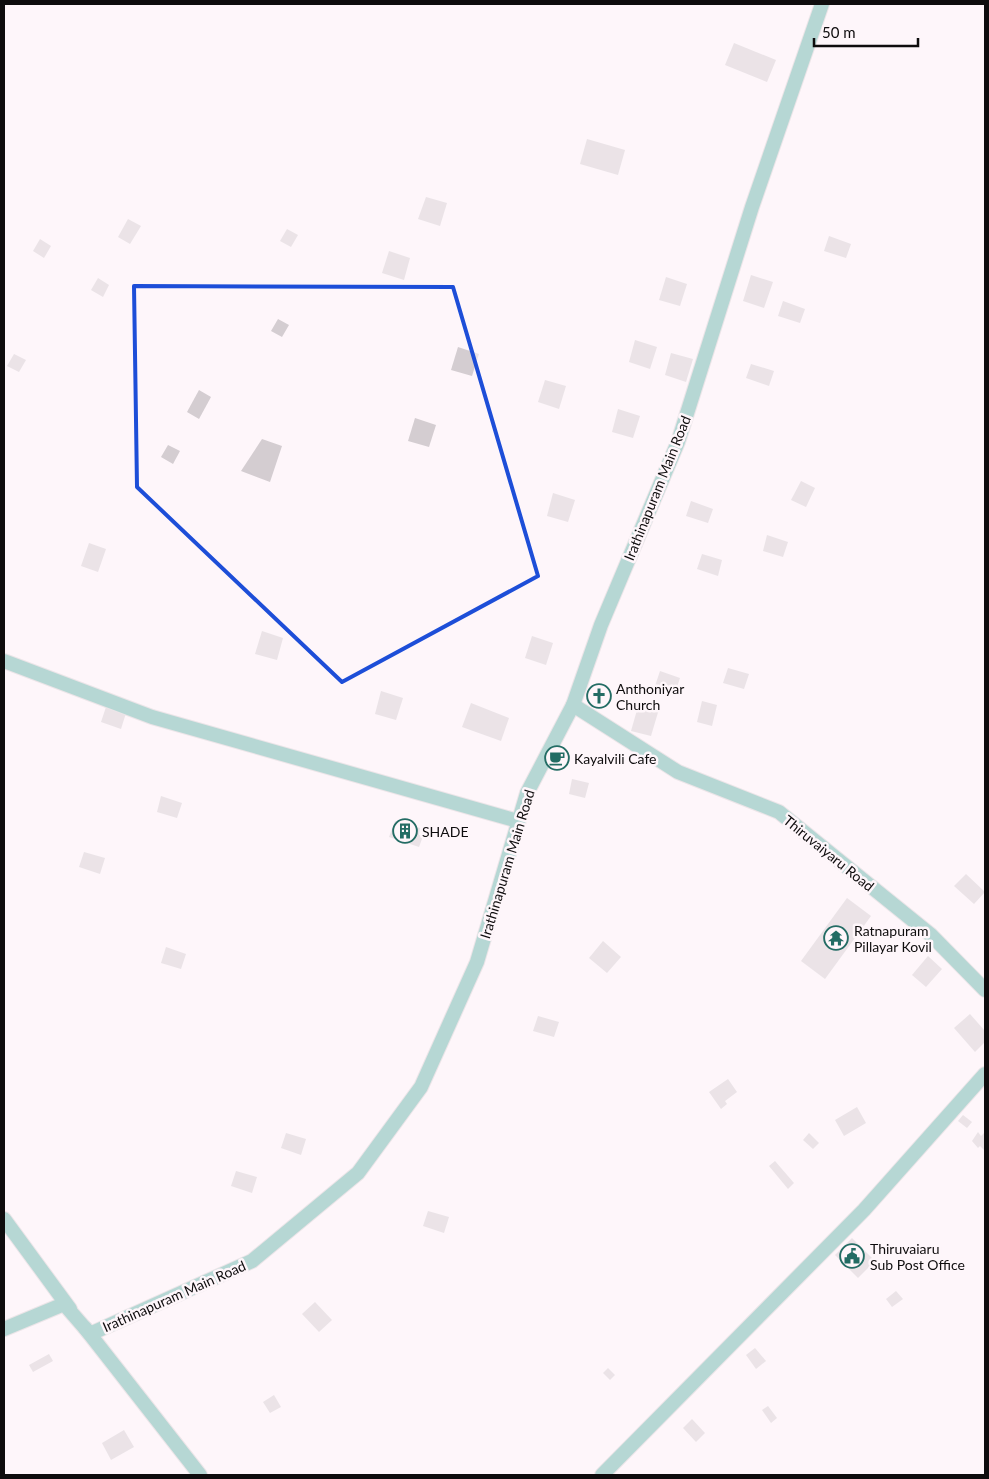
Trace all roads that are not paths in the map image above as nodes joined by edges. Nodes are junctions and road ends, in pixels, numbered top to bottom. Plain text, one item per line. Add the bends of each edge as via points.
1 (822, 4) edge
2 (4, 661) edge
3 (572, 705) junction
4 (518, 821) junction
5 (985, 990) edge
6 (985, 1074) edge
7 (4, 1219) edge
8 (75, 1316) junction
9 (4, 1329) edge
10 (200, 1475) edge
11 (602, 1475) edge

1 - 3 street, Irathinapuram Main Road via 752,207 678,442 601,625
2 - 4 street via 152,717
3 - 4 street, Irathinapuram Main Road via 528,792
3 - 5 street, Thiruvaiyaru Road via 678,772 779,812 931,935
4 - 8 street, Irathinapuram Main Road via 477,962 421,1087 358,1173 252,1261 90,1334
6 - 11 street via 864,1210
7 - 8 street
8 - 9 street, Irathinapuram Main Road via 64,1304
8 - 10 street

